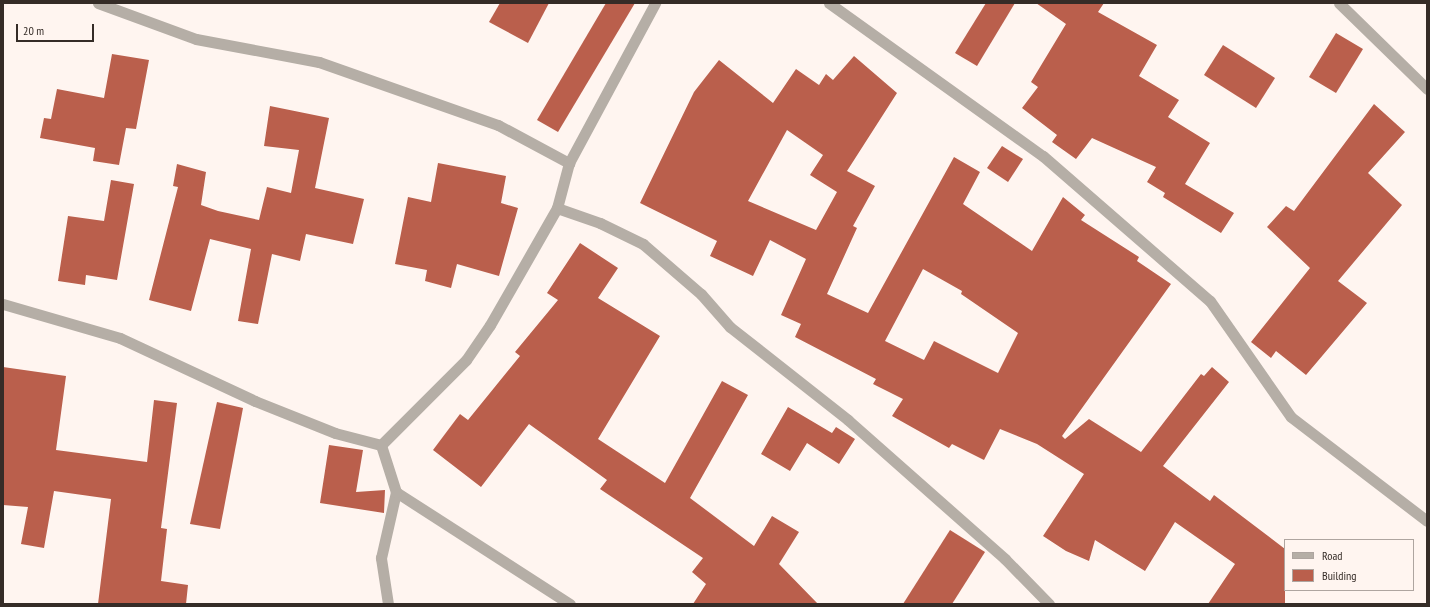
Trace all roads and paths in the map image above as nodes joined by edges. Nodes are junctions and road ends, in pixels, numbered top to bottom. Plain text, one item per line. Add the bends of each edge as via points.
1 (98, 3) edge
2 (654, 3) edge
3 (828, 3) edge
4 (1346, 5) edge
5 (1427, 89) edge
6 (569, 163) junction
7 (557, 208) junction
8 (3, 304) edge
9 (381, 445) junction
10 (396, 492) junction
11 (1427, 521) edge
12 (388, 604) edge
13 (570, 604) edge
14 (1049, 604) edge

1 - 6 street via 196,39 319,62 498,125
2 - 6 street
3 - 11 street via 1043,156 1210,301 1291,417
4 - 5 street
6 - 7 street
7 - 9 street via 466,360
7 - 14 street via 600,222 643,244 701,294 730,327 848,420 1004,559
8 - 9 street via 120,338 255,401 335,433
9 - 10 street
10 - 12 street via 381,558
10 - 13 street

